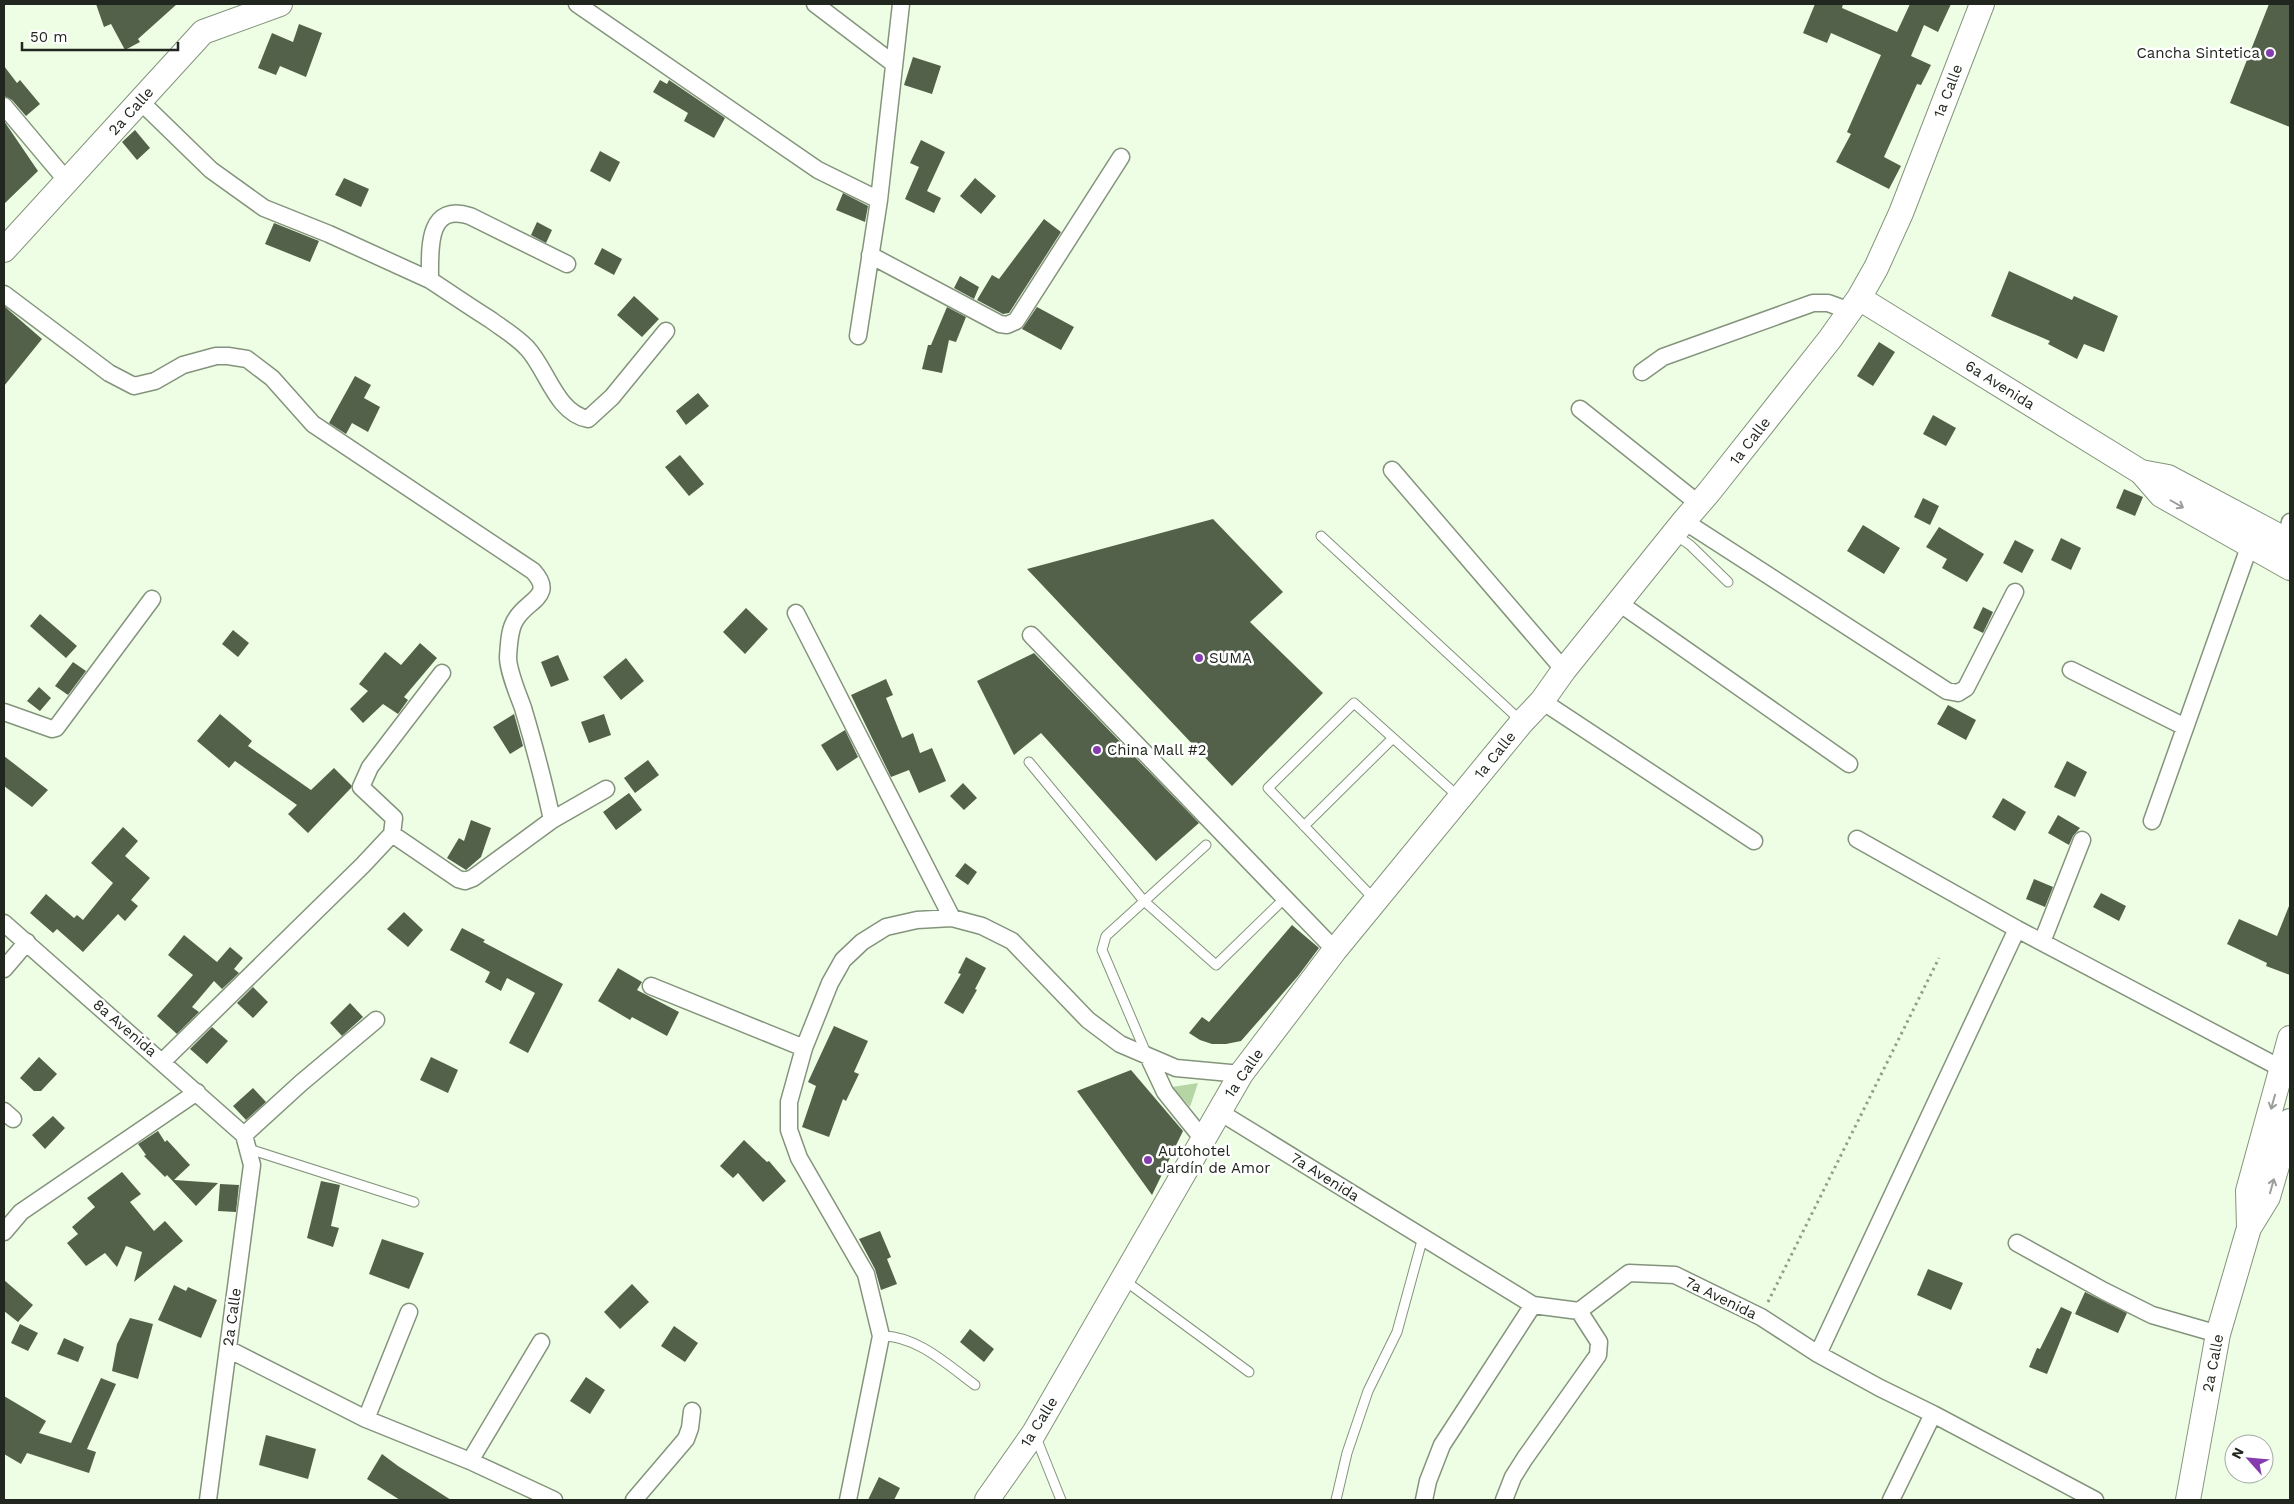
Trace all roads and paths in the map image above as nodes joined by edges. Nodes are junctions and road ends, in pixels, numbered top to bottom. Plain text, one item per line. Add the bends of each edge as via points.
1 (280, 4) edge
2 (577, 4) edge
3 (816, 4) edge
4 (901, 4) edge
5 (1982, 4) edge
6 (894, 64) junction
7 (140, 101) junction
8 (4, 106) edge
9 (1122, 158) dead end
10 (67, 181) junction
11 (879, 200) junction
12 (4, 250) edge
13 (870, 255) junction
14 (566, 264) dead end
15 (430, 280) junction
16 (4, 294) edge
17 (1854, 304) junction
18 (666, 331) dead end
19 (858, 336) dead end
20 (1642, 372) dead end
21 (1580, 409) dead end
22 (1392, 470) dead end
23 (2141, 472) junction
24 (1685, 519) junction
25 (2257, 524) junction
26 (2289, 534) edge
27 (1321, 536) dead end
28 (2250, 546) junction
29 (2290, 568) edge
30 (1728, 582) dead end
31 (2015, 592) dead end
32 (152, 599) dead end
33 (1619, 603) junction
34 (796, 613) dead end
35 (1031, 635) dead end
36 (1564, 670) junction
37 (2072, 670) dead end
38 (442, 673) dead end
39 (1542, 701) junction
40 (4, 712) edge
41 (1522, 722) junction
42 (2185, 727) junction
43 (1393, 738) junction
44 (1029, 762) dead end
45 (1849, 764) dead end
46 (606, 790) dead end
47 (1460, 798) junction
48 (552, 820) junction
49 (2152, 821) dead end
50 (1304, 826) junction
51 (392, 834) junction
52 (1857, 839) dead end
53 (1754, 840) dead end
54 (2082, 840) dead end
55 (1206, 845) dead end
56 (1285, 898) junction
57 (1376, 900) junction
58 (1144, 901) junction
59 (952, 918) junction
60 (4, 923) edge
61 (2017, 929) junction
62 (27, 942) junction
63 (2042, 942) junction
64 (1335, 950) junction
65 (1939, 958) dead end
66 (4, 970) edge
67 (651, 986) dead end
68 (376, 1020) dead end
69 (2290, 1038) edge
70 (804, 1048) junction
71 (1148, 1058) junction
72 (163, 1061) junction
73 (2286, 1072) edge
74 (1240, 1074) junction
75 (197, 1092) junction
76 (1218, 1111) junction
77 (2290, 1121) edge
78 (1202, 1138) junction
79 (246, 1142) junction
80 (414, 1202) dead end
81 (2249, 1228) junction
82 (4, 1232) edge
83 (1423, 1237) junction
84 (2017, 1243) dead end
85 (1122, 1279) junction
86 (1533, 1305) junction
87 (1579, 1311) junction
88 (409, 1312) dead end
89 (1761, 1316) junction
90 (2218, 1334) junction
91 (881, 1336) junction
92 (541, 1342) dead end
93 (228, 1349) junction
94 (1818, 1354) junction
95 (1249, 1372) dead end
96 (975, 1385) dead end
97 (692, 1411) dead end
98 (1934, 1414) junction
99 (366, 1419) junction
100 (1034, 1433) junction
101 (470, 1461) junction
102 (208, 1500) edge
103 (554, 1500) edge
104 (634, 1500) edge
105 (848, 1500) edge
106 (987, 1500) edge
107 (1061, 1500) edge
108 (1336, 1500) edge
109 (1424, 1500) edge
110 (1504, 1500) edge
111 (1891, 1500) edge
112 (2095, 1500) edge
113 (2188, 1500) edge

1 - 7 main road, 2a Calle via 202,32
2 - 11 street via 818,170
3 - 6 street
4 - 6 street
5 - 17 main road, 1a Calle via 1902,213 1876,268
6 - 11 street
7 - 10 main road, 2a Calle
7 - 15 street via 211,170 264,208
8 - 10 street
9 - 13 street via 1012,324 1000,324
10 - 12 main road, 2a Calle
11 - 13 street
13 - 19 street
14 - 15 street via 459,212 449,214 432,232
15 - 18 street via 528,348 567,407 578,417 588,419 612,397
16 - 48 street via 109,373 134,386 155,381 183,365 216,356 247,359 272,378 313,424 533,571 541,579 543,588 516,619 509,640 508,660 542,774
17 - 20 street via 1813,303 1663,356
17 - 23 main road, 6a Avenida
17 - 24 main road, 1a Calle
21 - 24 street
22 - 36 street
23 - 25 main road, 6a Avenida via 2168,477
23 -> 28 main road, 6a Avenida via 2161,495
24 - 30 lane via 1690,545
24 - 31 street via 1947,691 1958,693 1966,688
24 - 33 main road, 1a Calle
25 - 26 main road, 6a Avenida
25 - 28 street
27 - 41 lane
28 - 29 main road, 6a Avenida
28 - 42 street
32 - 40 street via 56,728
33 - 36 main road, 1a Calle
33 - 45 street
34 - 59 street
35 - 56 street
36 - 39 main road, 1a Calle
37 - 42 street
38 - 51 street via 370,767 361,786 394,818
39 - 41 main road, 1a Calle
39 - 53 street
41 - 47 main road, 1a Calle
42 - 49 street
43 - 47 lane
43 - 50 lane
43 - 50 lane via 1354,703 1281,775 1268,788
44 - 58 lane
46 - 48 street
47 - 57 main road, 1a Calle
48 - 51 street via 466,881 458,879
50 - 57 lane
51 - 72 street
52 - 61 street
54 - 63 street
55 - 58 lane
56 - 58 lane via 1216,965
56 - 64 street
57 - 64 main road, 1a Calle
58 - 71 lane via 1106,936 1102,950
59 - 70 street via 916,920 886,927 862,942 843,960 830,983
59 - 71 street via 982,926 1012,941 1088,1020 1120,1044
60 - 62 street, 8a Avenida
61 - 63 street
61 - 94 street
62 - 66 street
62 - 72 street, 8a Avenida
63 - 73 street
64 - 74 main road, 1a Calle
65 - 89 path
67 - 70 street
68 - 79 street via 301,1083
69 - 73 main road, 2a Calle
70 - 91 street via 789,1102 789,1130 799,1158 866,1274
71 - 74 street via 1176,1068
71 - 78 street via 1165,1092
72 - 75 street, 8a Avenida
73 -> 81 main road, 2a Calle via 2248,1191
74 - 76 main road, 1a Calle
75 - 79 street, 8a Avenida
75 - 82 street via 21,1212
76 - 78 main road, 1a Calle
76 - 83 street, 7a Avenida
81 -> 77 main road, 2a Calle via 2268,1197
78 - 85 main road, 1a Calle
79 - 80 lane
79 - 93 street, 2a Calle via 252,1165
81 - 90 main road, 2a Calle
83 - 86 street, 7a Avenida
83 - 108 lane via 1397,1332 1368,1392 1347,1453
84 - 90 street via 2152,1315
85 - 95 lane
85 - 100 main road, 1a Calle
86 - 87 street, 7a Avenida
86 - 109 street via 1442,1445
87 - 89 street, 7a Avenida via 1628,1273 1675,1275
87 - 110 street via 1600,1342 1598,1355 1521,1465
88 - 99 street
89 - 94 street, 7a Avenida
90 - 113 main road, 2a Calle
91 - 96 lane via 892,1336 928,1351
91 - 105 street
92 - 101 street
93 - 99 street
93 - 102 street, 2a Calle
94 - 98 street, 7a Avenida
97 - 104 street via 686,1439
98 - 111 street
98 - 112 street, 7a Avenida
99 - 101 street
100 - 106 main road, 1a Calle
100 - 107 lane
101 - 103 street

